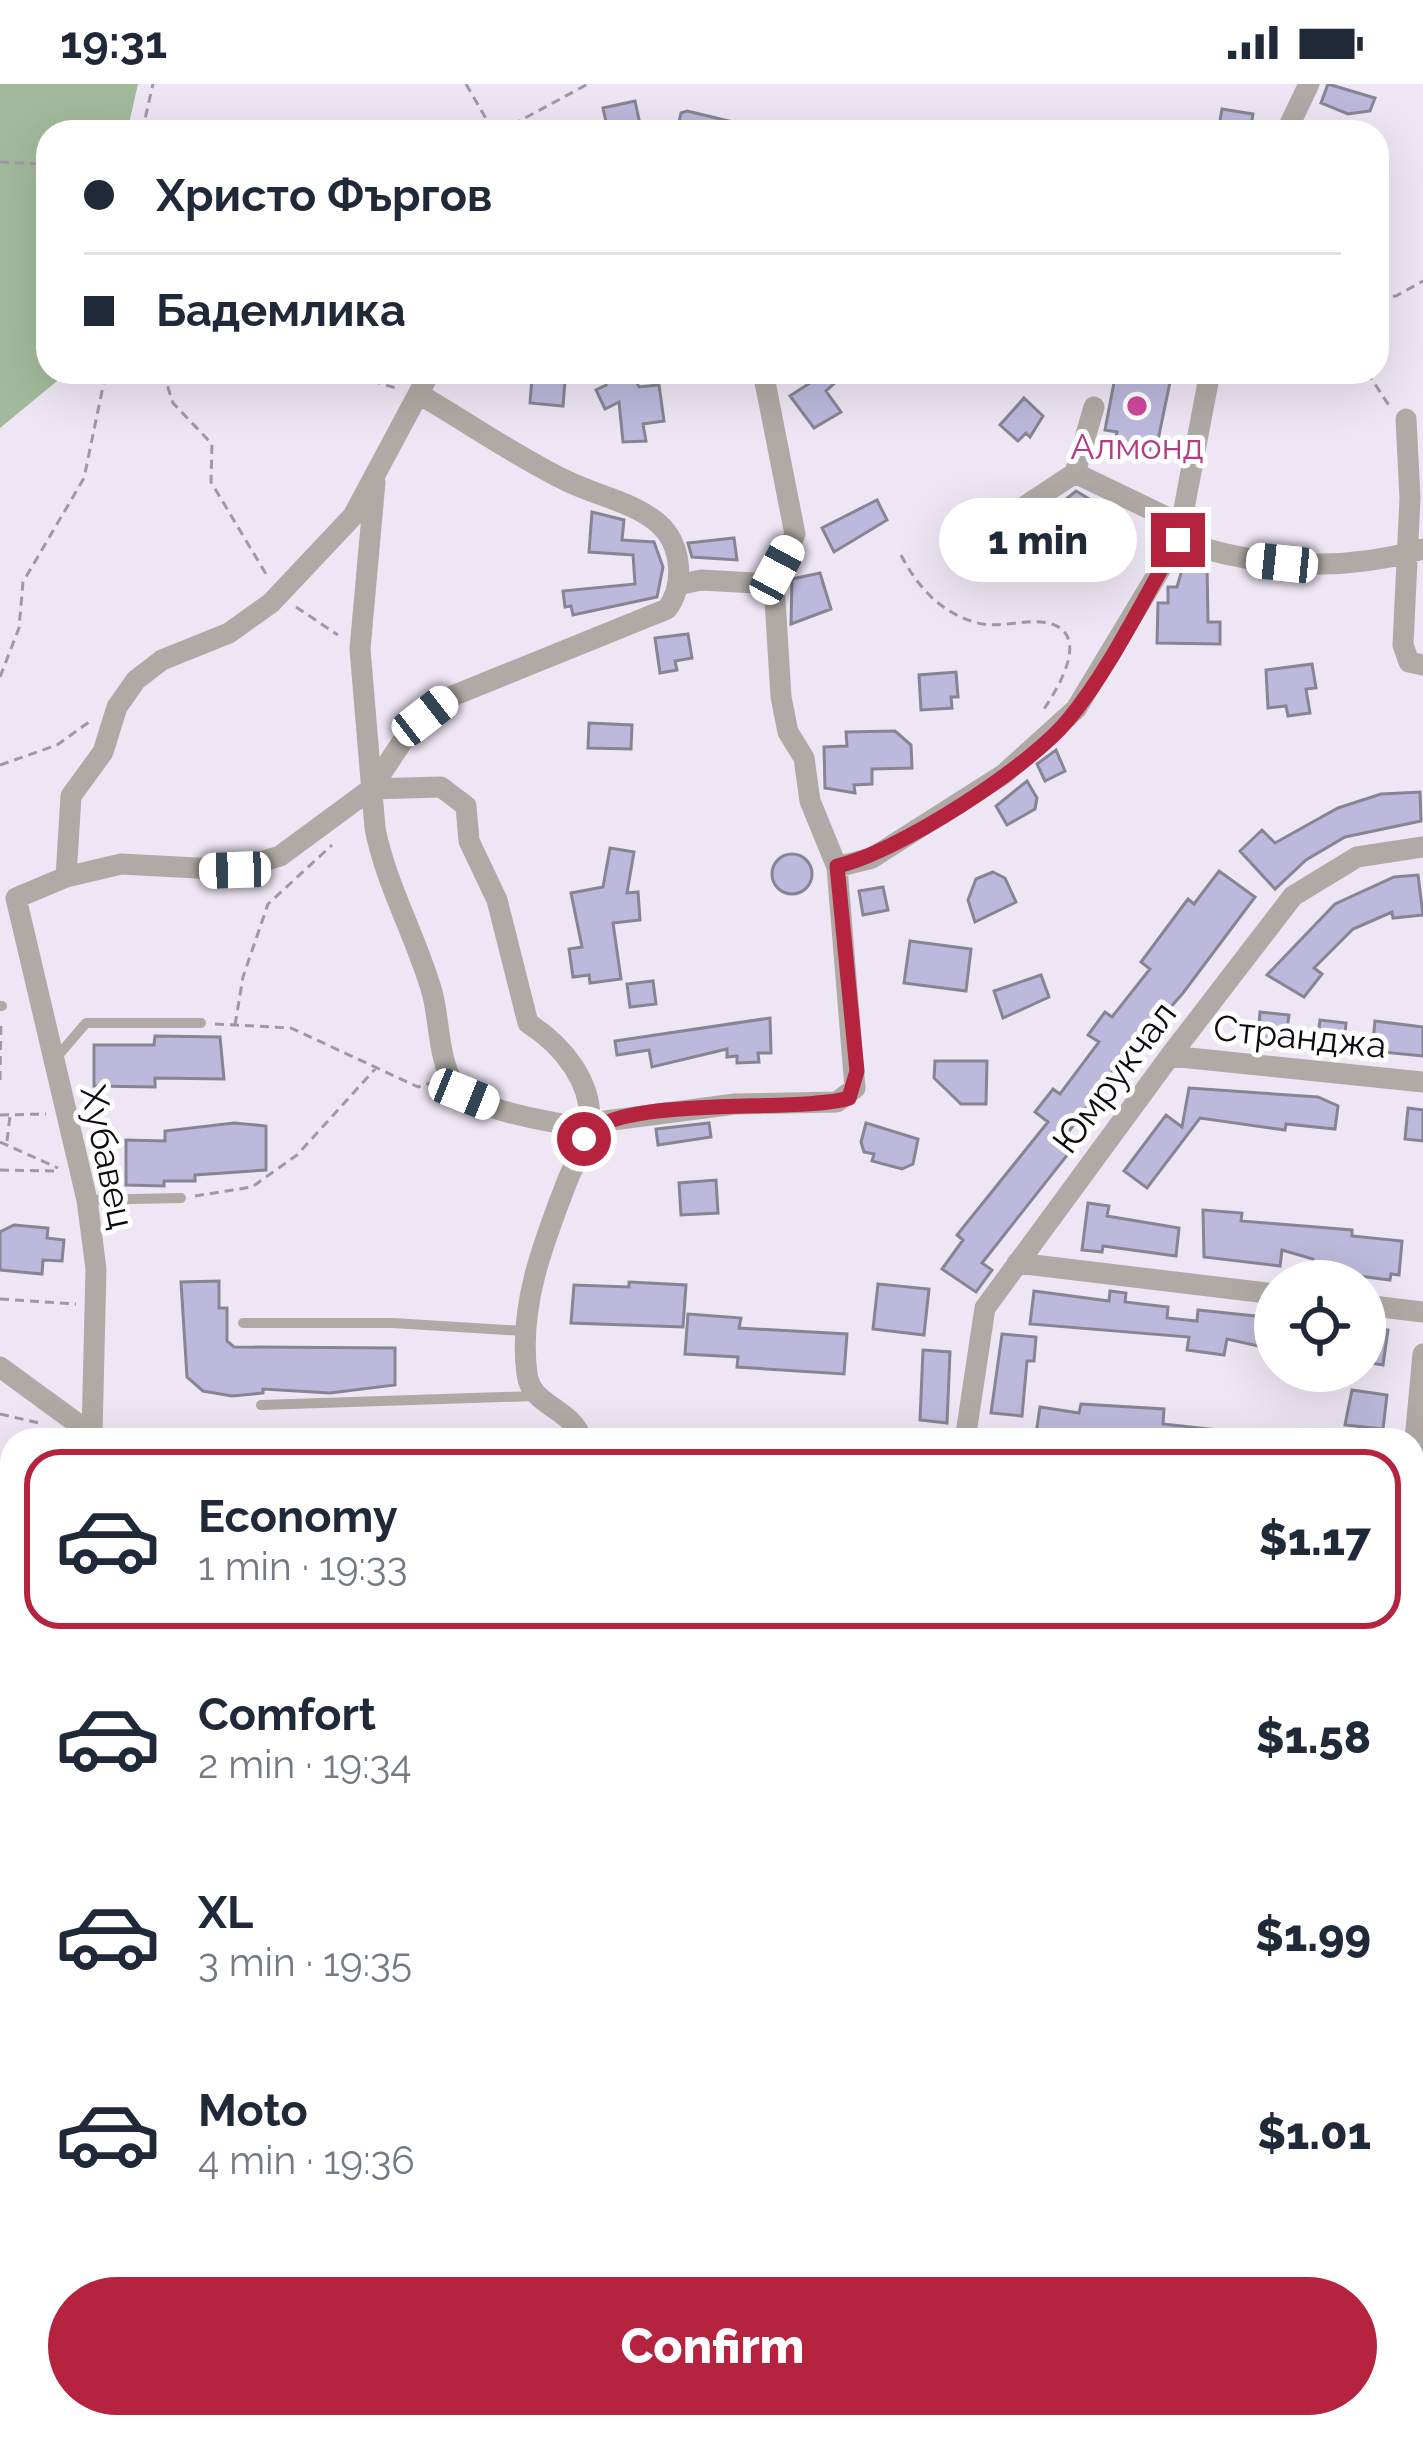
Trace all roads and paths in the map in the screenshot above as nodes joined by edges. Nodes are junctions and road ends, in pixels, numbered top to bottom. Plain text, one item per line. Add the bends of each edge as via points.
1 (153, 84) edge
2 (466, 84) edge
3 (588, 84) edge
4 (1309, 84) edge
5 (145, 120) edge
6 (487, 120) edge
7 (521, 120) edge
8 (1292, 120) edge
9 (0, 162) edge
10 (36, 164) edge
11 (1423, 281) edge
12 (1389, 298) edge
13 (104, 384) edge
14 (167, 384) edge
15 (428, 384) edge
16 (430, 384) edge
17 (765, 384) edge
18 (1208, 384) edge
19 (1373, 384) edge
20 (1094, 407) dead end
21 (1406, 418) joint
22 (1076, 473) junction
23 (375, 476) junction
24 (1013, 514) dead end
25 (1180, 532) junction
26 (1414, 551) edge
27 (901, 555) dead end
28 (774, 584) junction
29 (678, 585) junction
30 (278, 592) junction
31 (360, 649) junction
32 (1423, 665) edge
33 (0, 677) edge
34 (118, 707) junction
35 (1040, 714) dead end
36 (0, 765) edge
37 (370, 789) junction
38 (337, 841) dead end
39 (1423, 847) edge
40 (837, 866) junction
41 (66, 878) junction
42 (1, 1006) edge
43 (201, 1023) joint
44 (235, 1025) junction
45 (1170, 1056) junction
46 (54, 1061) junction
47 (376, 1067) junction
48 (450, 1077) junction
49 (0, 1080) edge
50 (1423, 1082) edge
51 (0, 1114) edge
52 (10, 1114) junction
53 (67, 1114) junction
54 (590, 1129) junction
55 (3, 1142) edge
56 (0, 1170) edge
57 (182, 1198) joint
58 (87, 1200) junction
59 (1017, 1263) junction
60 (1254, 1291) edge
61 (0, 1299) edge
62 (95, 1305) junction
63 (1386, 1308) edge
64 (1423, 1312) edge
65 (243, 1322) dead end
66 (524, 1331) junction
67 (1423, 1354) edge
68 (0, 1367) edge
69 (535, 1396) junction
70 (261, 1405) dead end
71 (84, 1428) edge
72 (96, 1428) edge
73 (576, 1428) edge
74 (967, 1428) edge
75 (1416, 1428) edge

1 - 5 path
2 - 6 path
3 - 7 path
4 - 8 street
9 - 10 path
11 - 12 path
13 - 33 path via 84,478 23,582 19,628
14 - 30 path via 173,403 212,443 211,482
15 - 23 street
16 - 29 street via 566,481 663,527 678,558
17 - 28 street via 795,534
18 - 25 street
19 - 21 path
20 - 22 street
21 - 26 street
22 - 24 street
22 - 25 street
23 - 30 street via 353,515
23 - 31 street
25 - 26 street via 1232,556 1312,566 1356,566
25 - 40 street via 1063,727 902,840
26 - 32 street via 1403,645 1408,662
27 - 35 path via 927,594 971,622 1060,629 1069,658
28 - 29 street
28 - 40 street via 785,722
29 - 37 street via 667,609 450,697 408,733
30 - 31 path
30 - 34 street via 229,633 147,668
31 - 37 street
34 - 36 path via 57,745
34 - 41 street via 104,752 71,796
37 - 41 street via 256,866 122,864
37 - 48 street via 381,857 432,991
37 - 54 street via 441,787 466,806 469,841 497,900 528,1023 562,1046 579,1076
38 - 44 path via 268,904
39 - 45 street, Юмрукчал via 1357,857 1293,896
40 - 54 street via 857,1071 849,1098 735,1104
41 - 46 street, Хубавец via 16,898
42 - 49 path
43 - 44 path
43 - 46 lane via 86,1023
44 - 47 path via 291,1028
45 - 50 street, Странджа
45 - 59 street, Юмрукчал
46 - 53 street, Хубавец
47 - 48 path via 418,1087
47 - 57 path via 297,1155 252,1187
48 - 54 street via 464,1094 489,1104
51 - 52 path
52 - 53 path
52 - 55 path
53 - 58 street, Хубавец
54 - 66 street via 537,1262
55 - 56 path via 65,1172
57 - 58 lane
58 - 62 street, Хубавец
59 - 60 street
59 - 74 street, Юмрукчал via 985,1308
61 - 62 path
62 - 72 street, Хубавец
63 - 64 street
65 - 66 lane
66 - 69 street
67 - 75 street
68 - 71 street
69 - 70 lane
69 - 73 street

